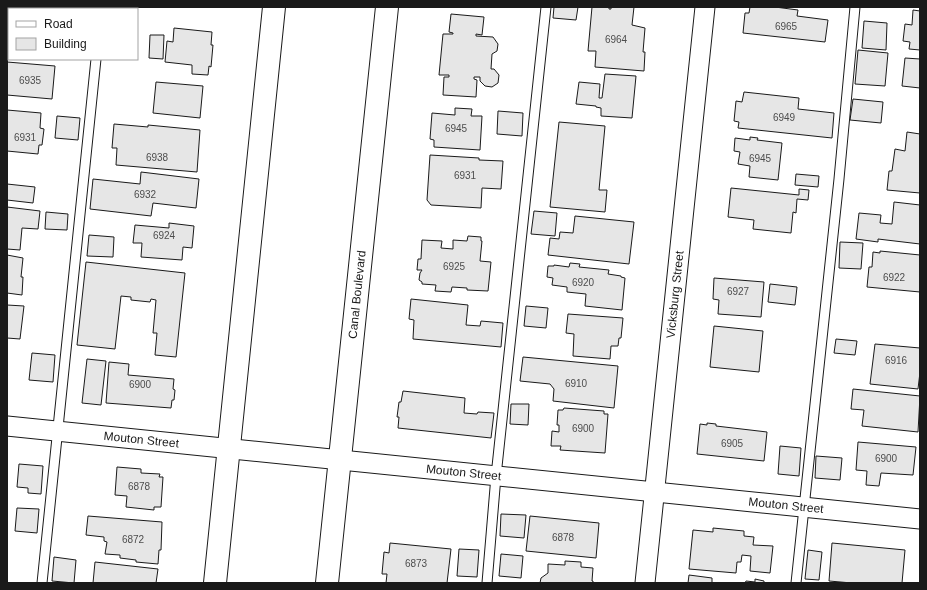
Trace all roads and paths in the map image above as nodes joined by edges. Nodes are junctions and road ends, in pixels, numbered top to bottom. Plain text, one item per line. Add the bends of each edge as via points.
1 (274, 7) edge
2 (387, 7) edge
3 (546, 7) edge
4 (705, 7) edge
5 (855, 7) edge
6 (96, 60) edge
7 (7, 426) edge
8 (58, 431) junction
9 (229, 448) junction
10 (340, 460) junction
11 (496, 476) junction
12 (654, 492) junction
13 (805, 507) junction
14 (920, 519) edge
15 (42, 583) edge
16 (215, 583) edge
17 (327, 583) edge
18 (487, 583) edge
19 (645, 583) edge
20 (796, 583) edge

1 - 9 main road
2 - 10 main road, Canal Boulevard
3 - 11 lane
4 - 12 street, Vicksburg Street
5 - 13 lane via 840,179
6 - 8 lane
7 - 8 street, Mouton Street
8 - 9 street, Mouton Street
8 - 15 lane
9 - 10 street, Mouton Street
9 - 16 main road
10 - 11 street, Mouton Street
10 - 17 main road, Canal Boulevard
11 - 12 street, Mouton Street
11 - 18 lane
12 - 13 street, Mouton Street
12 - 19 street, Vicksburg Street
13 - 14 street, Mouton Street
13 - 20 lane

